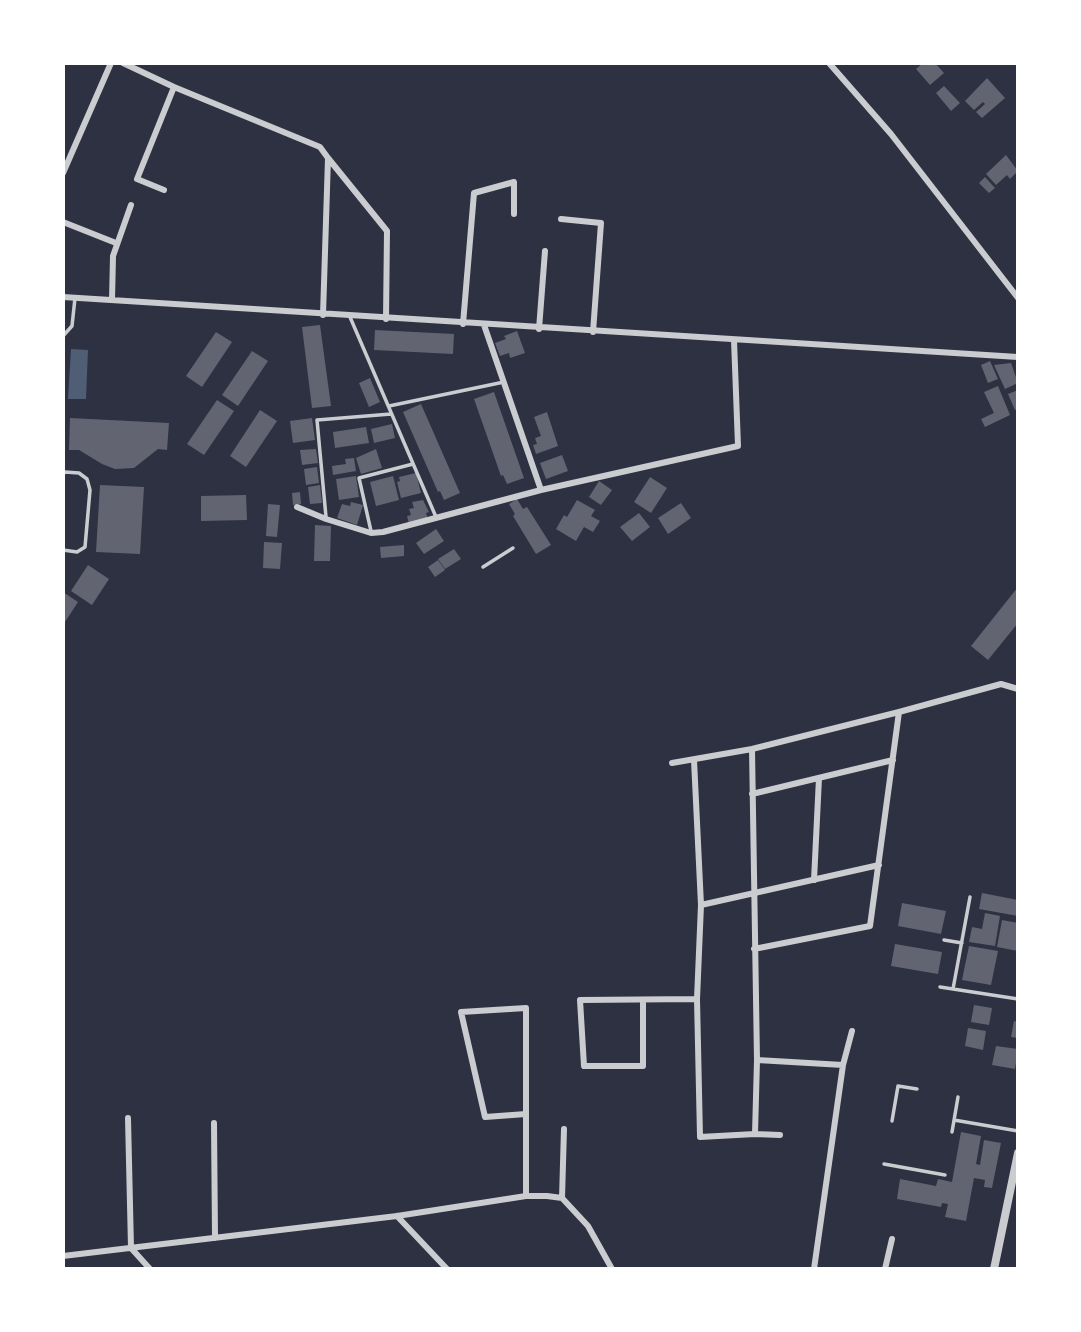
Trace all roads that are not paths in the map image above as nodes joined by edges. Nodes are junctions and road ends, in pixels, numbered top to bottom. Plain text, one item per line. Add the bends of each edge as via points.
1 (111, 63) edge
2 (123, 63) edge
3 (829, 63) edge
4 (174, 87) junction
5 (328, 158) junction
6 (63, 173) edge
7 (164, 190) dead end
8 (131, 205) dead end
9 (514, 214) dead end
10 (562, 219) dead end
11 (63, 222) edge
12 (116, 243) junction
13 (545, 251) dead end
14 (63, 297) edge
15 (75, 298) junction
16 (1018, 298) edge
17 (112, 300) junction
18 (323, 315) junction
19 (350, 317) junction
20 (386, 319) junction
21 (463, 324) junction
22 (484, 325) junction
23 (539, 328) junction
24 (593, 332) junction
25 (63, 337) edge
26 (734, 340) junction
27 (1018, 357) edge
28 (504, 382) junction
29 (388, 406) junction
30 (391, 414) junction
31 (413, 464) junction
32 (64, 471) edge
33 (541, 490) junction
34 (296, 507) dead end
35 (326, 519) junction
36 (437, 519) junction
37 (371, 533) junction
38 (513, 548) dead end
39 (63, 550) edge
40 (483, 567) dead end
41 (1018, 690) edge
42 (899, 712) junction
43 (752, 749) junction
44 (694, 760) junction
45 (893, 760) junction
46 (673, 763) dead end
47 (820, 778) junction
48 (752, 794) junction
49 (879, 865) junction
50 (814, 880) junction
51 (754, 894) junction
52 (970, 897) dead end
53 (701, 905) junction
54 (944, 940) dead end
55 (962, 943) junction
56 (754, 949) junction
57 (940, 986) dead end
58 (953, 989) junction
59 (697, 999) junction
60 (1018, 999) edge
61 (643, 1000) junction
62 (852, 1031) dead end
63 (757, 1060) junction
64 (843, 1065) junction
65 (917, 1089) dead end
66 (958, 1097) dead end
67 (526, 1114) junction
68 (128, 1118) dead end
69 (954, 1120) junction
70 (891, 1121) dead end
71 (214, 1124) dead end
72 (564, 1129) dead end
73 (1018, 1131) edge
74 (952, 1132) dead end
75 (755, 1133) junction
76 (780, 1135) dead end
77 (1018, 1153) edge
78 (884, 1164) dead end
79 (945, 1174) dead end
80 (526, 1196) junction
81 (562, 1198) junction
82 (1009, 1198) junction
83 (1018, 1202) edge
84 (397, 1216) junction
85 (215, 1238) junction
86 (892, 1240) dead end
87 (131, 1248) junction
88 (63, 1256) edge
89 (150, 1269) edge
90 (447, 1269) edge
91 (612, 1269) edge
92 (814, 1269) edge
93 (885, 1269) edge
94 (994, 1269) edge

1 - 6 street
2 - 4 street
3 - 16 street via 891,134
4 - 5 street via 320,147
4 - 7 street via 137,179
5 - 18 street
5 - 20 street via 387,231
8 - 12 street
9 - 21 street via 514,182 474,193
10 - 24 street via 601,223
11 - 12 street
12 - 17 street
13 - 23 street
14 - 15 street
15 - 17 street
15 - 25 lane via 72,326
17 - 18 street
18 - 19 street
19 - 20 street
19 - 29 lane
20 - 21 street
21 - 22 street
22 - 23 street
22 - 28 street
23 - 24 street
24 - 26 street
26 - 27 street
26 - 33 street via 738,446
28 - 29 lane
28 - 33 street
29 - 30 lane
30 - 31 lane
30 - 35 lane via 317,420
31 - 36 lane
31 - 37 lane via 359,478
32 - 39 lane via 79,473 90,490 85,547 77,552
33 - 36 street
34 - 35 street
35 - 37 street
36 - 37 street
38 - 40 lane
41 - 42 street via 1001,684
42 - 43 street
42 - 45 street
43 - 44 street
43 - 48 street
44 - 46 street
44 - 53 street
45 - 47 street
45 - 49 street
47 - 48 street
47 - 50 street
48 - 51 street
49 - 50 street
49 - 56 street via 870,926
50 - 51 street
51 - 53 street
51 - 56 street
52 - 55 lane
53 - 59 street
54 - 55 lane
55 - 58 lane
56 - 63 street
57 - 58 lane
58 - 60 lane
59 - 61 street
59 - 75 street via 700,1137
61 - 61 street via 579,1000 584,1066 643,1066
62 - 64 street
63 - 64 street
63 - 75 street
64 - 92 street
65 - 70 lane via 898,1086
66 - 69 lane
67 - 67 street via 526,1008 461,1012 485,1117
67 - 80 street
68 - 87 street
69 - 73 lane
69 - 74 lane
71 - 85 street
72 - 81 street
75 - 76 street
77 - 82 street
78 - 79 lane
80 - 81 street
80 - 84 street
81 - 91 street via 588,1226
82 - 83 street
82 - 94 street
84 - 85 street
84 - 90 street
85 - 87 street
86 - 93 street
87 - 88 street
87 - 89 street

